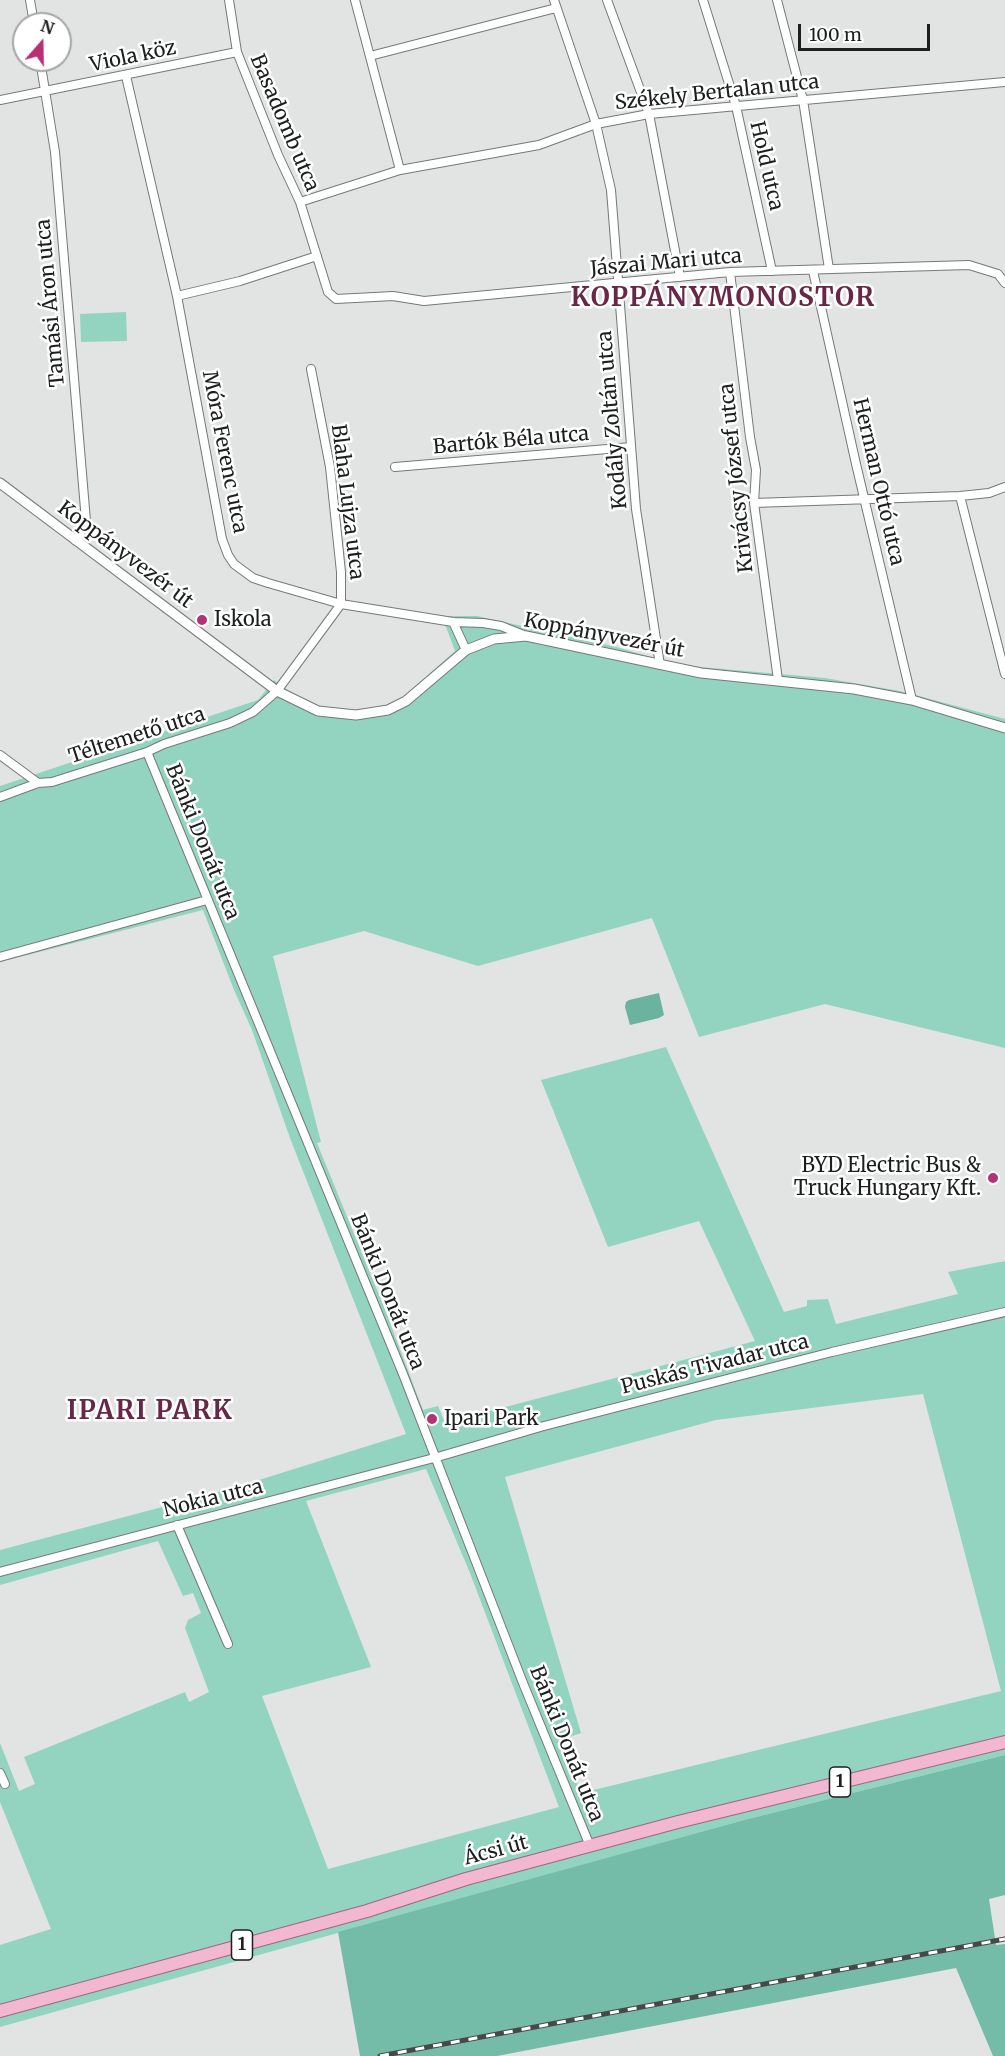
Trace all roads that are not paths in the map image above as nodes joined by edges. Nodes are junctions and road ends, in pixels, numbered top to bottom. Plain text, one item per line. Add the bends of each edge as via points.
1 (229, 0) edge
2 (355, 0) edge
3 (607, 0) edge
4 (703, 0) edge
5 (777, 0) edge
6 (555, 4) edge
7 (237, 52) junction
8 (370, 56) junction
9 (42, 72) edge
10 (126, 76) junction
11 (1005, 82) edge
12 (46, 92) junction
13 (0, 100) edge
14 (803, 100) junction
15 (736, 106) junction
16 (649, 114) junction
17 (596, 124) junction
18 (400, 170) junction
19 (300, 202) junction
20 (317, 256) junction
21 (829, 269) junction
22 (772, 271) junction
23 (813, 271) junction
24 (730, 272) junction
25 (680, 277) junction
26 (1005, 283) edge
27 (618, 284) junction
28 (177, 296) junction
29 (310, 369) dead end
30 (631, 447) junction
31 (395, 467) dead end
32 (0, 483) edge
33 (1005, 487) edge
34 (960, 496) junction
35 (865, 499) junction
36 (754, 503) junction
37 (76, 541) junction
38 (341, 604) junction
39 (453, 622) junction
40 (526, 636) junction
41 (466, 650) junction
42 (660, 665) junction
43 (1005, 674) edge
44 (778, 680) junction
45 (276, 691) junction
46 (912, 700) junction
47 (1005, 728) edge
48 (147, 752) junction
49 (0, 755) edge
50 (38, 783) junction
51 (0, 797) edge
52 (207, 900) junction
53 (0, 957) edge
54 (1005, 1312) edge
55 (434, 1458) junction
56 (177, 1525) junction
57 (0, 1572) edge
58 (228, 1644) dead end
59 (1005, 1742) edge
60 (0, 1773) edge
61 (5, 1784) dead end
62 (590, 1846) junction
63 (0, 2012) edge

1 - 7 street, Basadomb utca
2 - 8 street
3 - 16 street
4 - 15 street, Hold utca
5 - 14 street
6 - 8 street
6 - 17 street, Kodály Zoltán utca
7 - 10 street, Viola köz
7 - 19 street, Basadomb utca
8 - 18 street
9 - 12 street, Tamási Áron utca
10 - 12 street, Viola köz
10 - 28 street, Móra Ferenc utca
11 - 14 street, Székely Bertalan utca
12 - 13 street, Viola köz
12 - 37 street, Tamási Áron utca via 55,152 86,521
14 - 15 street, Székely Bertalan utca
14 - 21 street
15 - 16 street, Székely Bertalan utca
15 - 22 street, Hold utca
16 - 17 street, Székely Bertalan utca
16 - 25 street
17 - 18 street, Székely Bertalan utca via 539,146
17 - 27 street, Kodály Zoltán utca via 611,190
18 - 19 street, Székely Bertalan utca
19 - 20 street, Basadomb utca
20 - 27 street, Jászai Mari utca via 328,292 336,299 393,296 424,301
20 - 28 street
21 - 23 street, Jászai Mari utca
21 - 26 street, Jászai Mari utca via 969,265 998,274
22 - 23 street, Jászai Mari utca
22 - 24 street, Jászai Mari utca
23 - 35 street, Herman Ottó utca
24 - 25 street, Jászai Mari utca
24 - 36 street, Krivácsy József utca via 756,470
25 - 27 street, Jászai Mari utca
27 - 30 street, Kodály Zoltán utca
28 - 38 street, Móra Ferenc utca via 228,555 253,578
29 - 38 street, Blaha Lujza utca via 330,467
30 - 31 street, Bartók Béla utca
30 - 42 street, Kodály Zoltán utca via 636,509
32 - 37 street, Koppányvezér út
33 - 34 street
34 - 35 street
34 - 43 street
35 - 36 street
35 - 46 street, Herman Ottó utca
36 - 44 street, Krivácsy József utca
37 - 45 street, Koppányvezér út
38 - 39 street, Móra Ferenc utca
38 - 45 street, Blaha Lujza utca
39 - 40 street, Móra Ferenc utca via 492,625
39 - 41 street
40 - 41 street, Koppányvezér út via 494,639
40 - 42 street, Koppányvezér út
41 - 45 street, Koppányvezér út via 406,701 381,712 327,713
42 - 44 street, Koppányvezér út
44 - 46 street, Koppányvezér út
45 - 48 street, Téltemető utca via 243,717
46 - 47 street, Koppányvezér út
48 - 50 street, Téltemető utca
48 - 52 street, Bánki Donát utca
49 - 50 street
50 - 51 street, Téltemető utca
52 - 53 street
52 - 55 street, Bánki Donát utca via 364,1277
54 - 55 street, Puskás Tivadar utca via 832,1352
55 - 56 street, Nokia utca
55 - 62 street, Bánki Donát utca
56 - 57 street, Nokia utca
56 - 58 street
59 - 62 main road, Ácsi út / 1
60 - 61 street
62 - 63 main road, Ácsi út / 1

